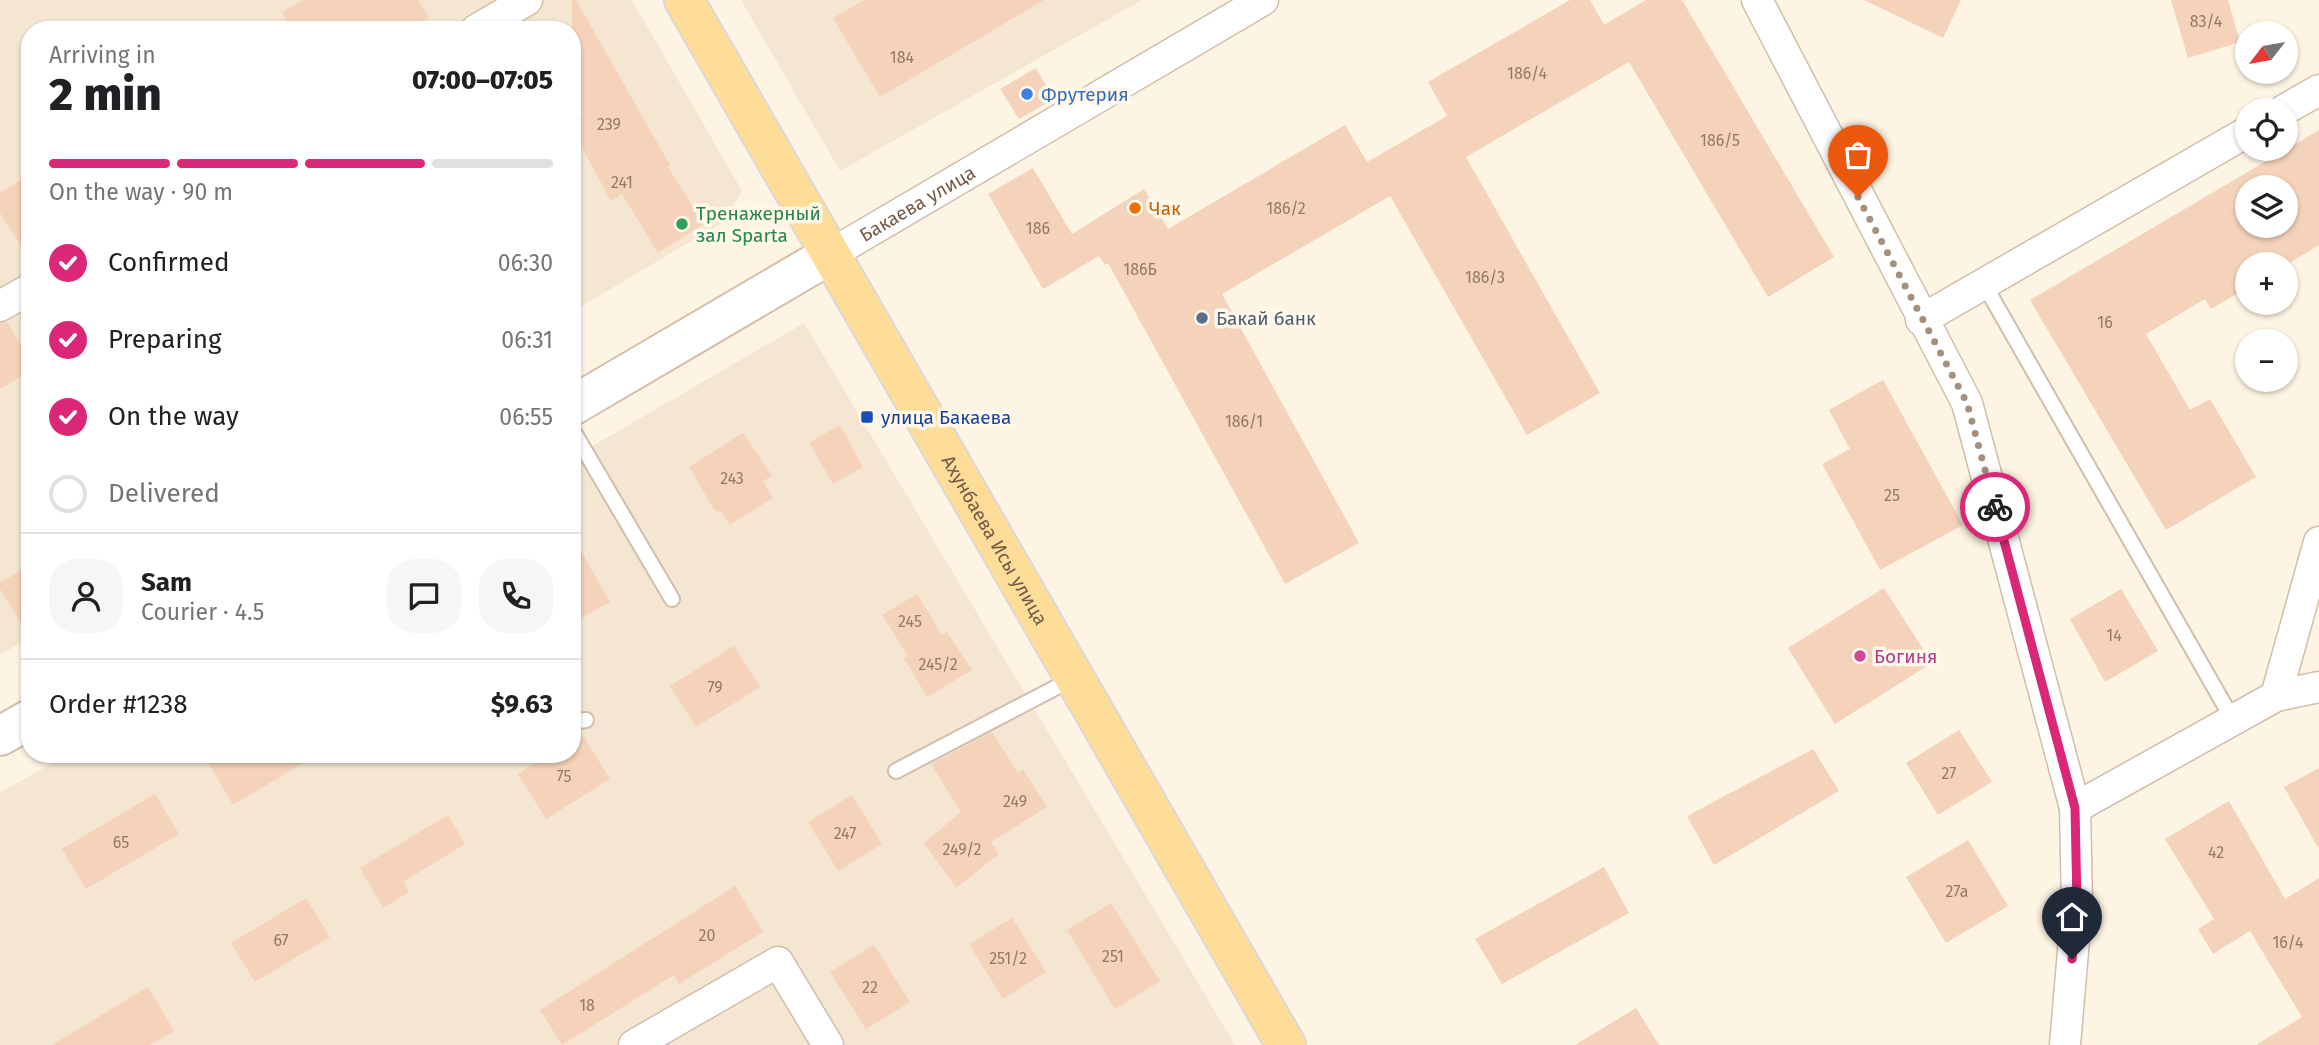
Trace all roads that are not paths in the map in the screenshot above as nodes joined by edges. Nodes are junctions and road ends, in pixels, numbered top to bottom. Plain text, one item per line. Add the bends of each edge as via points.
1 (527, 0) edge
2 (684, 0) edge
3 (1263, 0) edge
4 (1757, 0) edge
5 (491, 21) edge
6 (2319, 90) edge
7 (2298, 102) edge
8 (2235, 139) edge
9 (831, 254) junction
10 (1984, 284) junction
11 (21, 294) edge
12 (0, 306) edge
13 (1921, 320) junction
14 (581, 401) edge
15 (581, 444) edge
16 (2319, 542) edge
17 (672, 599) dead end
18 (1075, 677) junction
19 (2319, 687) edge
20 (2276, 696) junction
21 (2233, 720) junction
22 (21, 724) edge
23 (0, 736) edge
24 (896, 771) dead end
25 (2075, 808) junction
26 (634, 1045) edge
27 (828, 1045) edge
28 (1286, 1045) edge
29 (2065, 1045) edge

1 - 5 street
2 - 9 main road, Ахунбаева Исы улица
3 - 9 street, Бакаева улица
4 - 13 street
6 - 7 street
8 - 10 street
9 - 14 main road, Бакаева улица
9 - 18 main road, Ахунбаева Исы улица
10 - 13 street
10 - 21 lane
11 - 12 street
13 - 25 street via 1967,403
15 - 17 lane
16 - 20 street
18 - 24 lane
18 - 28 main road, Ахунбаева Исы улица
19 - 20 street
20 - 21 street
21 - 25 street
22 - 23 main road
25 - 29 street via 2077,904
26 - 27 street via 778,962

